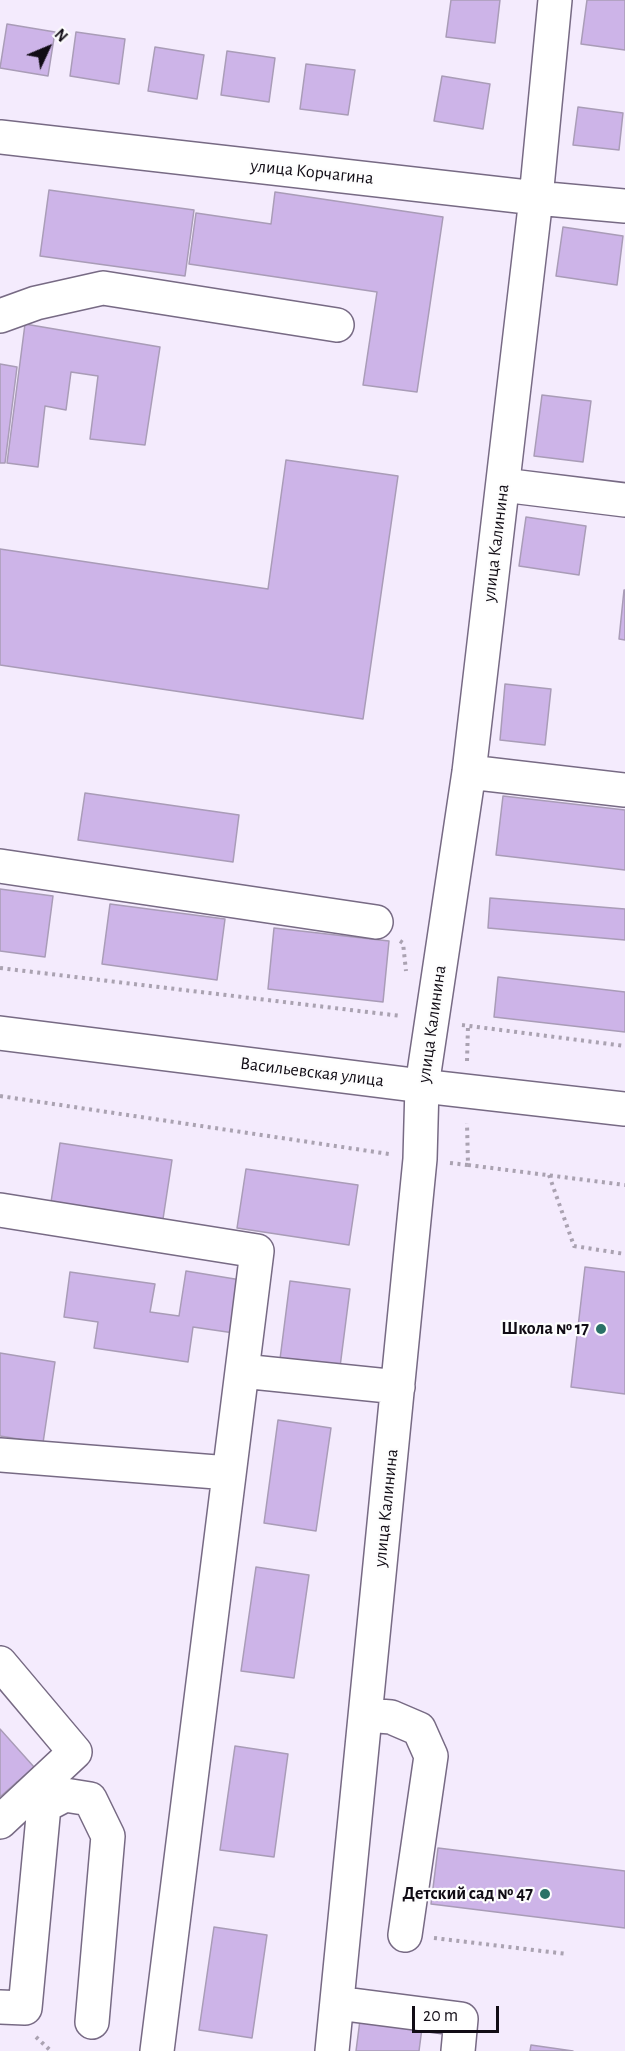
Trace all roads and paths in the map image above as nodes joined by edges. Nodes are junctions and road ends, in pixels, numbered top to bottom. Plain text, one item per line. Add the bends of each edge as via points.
1 (555, 0) edge
2 (0, 137) edge
3 (536, 198) junction
4 (625, 206) edge
5 (0, 316) edge
6 (338, 325) dead end
7 (503, 485) junction
8 (625, 500) edge
9 (469, 772) junction
10 (625, 790) edge
11 (0, 866) edge
12 (376, 922) joint
13 (0, 968) edge
14 (406, 975) dead end
15 (432, 1020) junction
16 (468, 1026) junction
17 (0, 1033) edge
18 (625, 1046) edge
19 (422, 1086) junction
20 (467, 1091) junction
21 (0, 1096) edge
22 (625, 1109) edge
23 (420, 1159) junction
24 (468, 1165) junction
25 (549, 1175) junction
26 (625, 1185) edge
27 (0, 1210) edge
28 (625, 1254) edge
29 (242, 1371) junction
30 (398, 1387) junction
31 (0, 1455) edge
32 (229, 1473) junction
33 (0, 1663) edge
34 (366, 1715) junction
35 (37, 1800) junction
36 (0, 1822) edge
37 (405, 1935) joint
38 (567, 1954) dead end
39 (337, 2002) junction
40 (0, 2007) edge
41 (92, 2022) dead end
42 (157, 2051) edge
43 (332, 2051) edge
44 (458, 2051) edge

1 - 3 street, улица Калинина
2 - 3 street, улица Корчагина
3 - 4 street, улица Корчагина
3 - 7 street, улица Калинина
5 - 6 street via 36,303 104,288
7 - 8 street
7 - 9 street, улица Калинина
9 - 10 street
9 - 15 street, улица Калинина
11 - 12 street
12 - 14 path via 403,943
13 - 15 path
15 - 16 path
15 - 19 street, улица Калинина
16 - 18 path
16 - 20 path
17 - 19 street, Васильевская улица
19 - 20 street, Васильевская улица
19 - 23 street, улица Калинина
20 - 22 street, Васильевская улица
20 - 24 path
21 - 23 path
23 - 24 path
23 - 30 street, улица Калинина
24 - 25 path
25 - 26 path
25 - 28 path via 574,1246
27 - 29 street via 258,1251
29 - 30 street
29 - 32 street
30 - 34 street, улица Калинина
31 - 32 street
32 - 42 street
33 - 35 street via 75,1752
34 - 37 street via 391,1717 419,1729 431,1756
34 - 39 street, улица Калинина
35 - 36 street
35 - 40 street via 25,2008
35 - 41 street via 65,1796 90,1799 108,1836
37 - 38 path
39 - 43 street, улица Калинина
39 - 44 street via 461,2019

